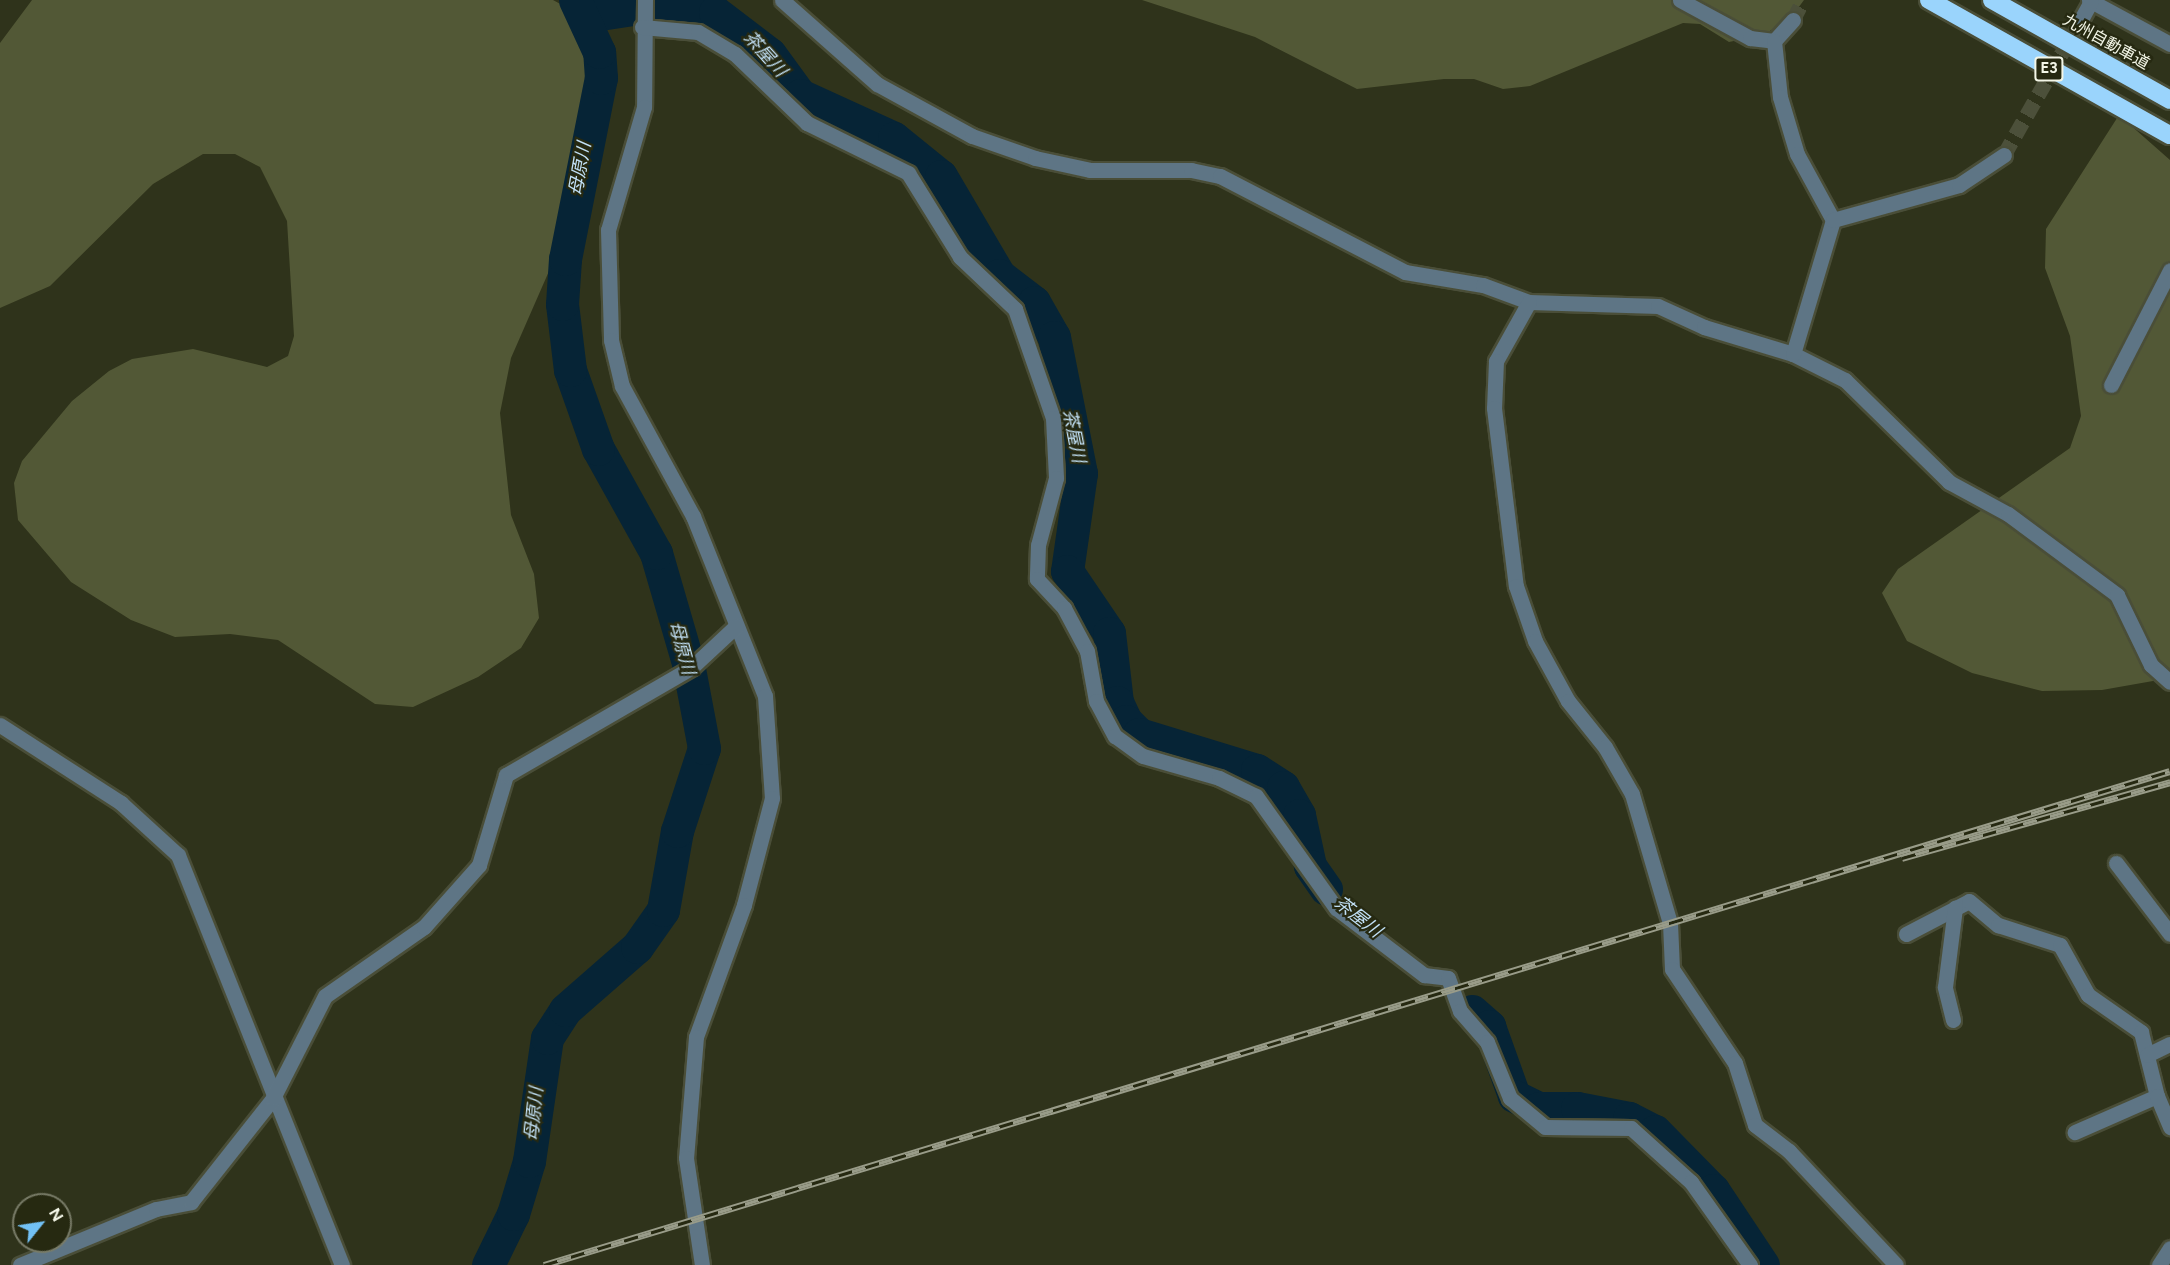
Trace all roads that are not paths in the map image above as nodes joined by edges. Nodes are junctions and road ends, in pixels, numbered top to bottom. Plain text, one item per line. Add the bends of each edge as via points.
1 (645, 0) edge
2 (782, 0) edge
3 (1680, 0) edge
4 (1929, 0) edge
5 (1992, 0) edge
6 (2090, 1) edge
7 (1793, 20) tunnel mouth
8 (2079, 23) tunnel mouth
9 (642, 27) junction
10 (1774, 41) junction
11 (2170, 44) edge
12 (2170, 100) edge
13 (2170, 135) edge
14 (2004, 155) tunnel mouth
15 (1833, 220) junction
16 (2170, 270) edge
17 (1529, 302) junction
18 (1793, 354) junction
19 (2111, 385) dead end
20 (736, 626) junction
21 (2170, 682) edge
22 (0, 725) edge
23 (2116, 863) dead end
24 (1955, 908) junction
25 (1906, 934) dead end
26 (2170, 934) edge
27 (1953, 1020) dead end
28 (2170, 1044) edge
29 (2146, 1055) junction
30 (2157, 1096) junction
31 (273, 1098) junction
32 (2170, 1127) edge
33 (2074, 1132) dead end
34 (20, 1265) edge
35 (342, 1265) edge
36 (702, 1265) edge
37 (1750, 1265) edge
38 (1896, 1265) edge

1 - 9 street
2 - 17 street via 877,84 972,136 1090,170 1191,170 1220,176 1405,272 1483,285
3 - 10 street via 1750,38
4 - 13 highway, E3
5 - 12 highway, 九州自動車道 / E3
6 - 8 street
6 - 11 street
7 - 10 street
9 - 20 street via 647,59 644,107 608,230 611,340 622,386 693,516
9 - 37 street via 698,32 735,54 807,123 908,173 960,257 1015,309 1053,418 1056,478 1038,545 1037,579 1064,608 1087,651 1096,701 1115,736 1143,756 1219,778 1256,796 1336,908 1424,975 1448,978 1460,1011 1487,1042 1510,1098 1545,1127 1631,1128 1691,1182
10 - 15 street via 1780,97 1797,154
14 - 15 street via 1959,185
15 - 18 street
16 - 19 street
17 - 18 street via 1658,306 1704,327
17 - 38 street via 1496,361 1494,408 1516,586 1535,641 1568,701 1605,747 1632,794 1670,924 1672,969 1735,1063 1755,1125 1790,1151
18 - 21 street via 1845,380 1949,482 2008,514 2104,582 2126,605 2155,670
20 - 31 street via 692,667 506,775 479,865 424,927 325,996
20 - 36 street via 765,696 772,798 744,905 696,1038 686,1158
22 - 31 street via 121,802 178,855 211,925
23 - 26 street
24 - 25 street
24 - 27 street via 1946,987
24 - 29 street via 1969,902 1998,925 2060,945 2088,995 2141,1032
28 - 29 street
29 - 30 street
30 - 32 street
30 - 33 street
31 - 34 street via 192,1202 156,1209
31 - 35 street

